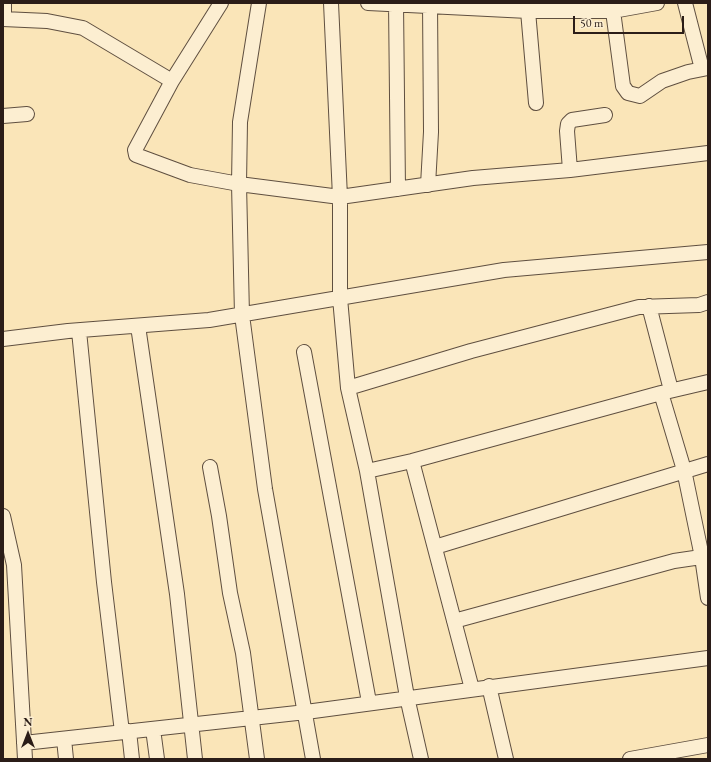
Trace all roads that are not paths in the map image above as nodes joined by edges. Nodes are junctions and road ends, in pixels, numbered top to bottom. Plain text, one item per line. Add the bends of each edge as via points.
1 (4, 3) edge
2 (221, 3) edge
3 (259, 3) edge
4 (331, 3) edge
5 (368, 3) edge
6 (657, 3) edge
7 (685, 3) edge
8 (396, 4) edge
9 (430, 5) edge
10 (528, 11) junction
11 (613, 11) junction
12 (4, 19) edge
13 (705, 69) edge
14 (172, 81) junction
15 (536, 103) dead end
16 (27, 114) dead end
17 (605, 115) dead end
18 (3, 116) edge
19 (708, 153) edge
20 (570, 170) junction
21 (239, 184) junction
22 (428, 185) junction
23 (398, 189) junction
24 (340, 197) junction
25 (708, 252) edge
26 (340, 298) junction
27 (708, 302) edge
28 (649, 306) junction
29 (242, 315) junction
30 (138, 326) junction
31 (79, 331) junction
32 (3, 339) edge
33 (304, 352) dead end
34 (708, 382) edge
35 (348, 388) junction
36 (666, 392) junction
37 (412, 462) junction
38 (708, 464) edge
39 (210, 467) dead end
40 (684, 470) junction
41 (366, 471) junction
42 (3, 516) edge
43 (435, 547) junction
44 (705, 557) edge
45 (708, 598) edge
46 (454, 621) junction
47 (708, 658) edge
48 (489, 686) junction
49 (472, 689) junction
50 (407, 697) junction
51 (369, 702) junction
52 (306, 712) junction
53 (252, 718) junction
54 (190, 725) junction
55 (153, 729) junction
56 (125, 732) junction
57 (64, 739) junction
58 (24, 743) junction
59 (708, 745) edge
60 (25, 759) edge
61 (66, 759) edge
62 (132, 759) edge
63 (157, 759) edge
64 (195, 759) edge
65 (257, 759) edge
66 (314, 759) edge
67 (420, 759) edge
68 (506, 759) edge
69 (630, 759) edge

1 - 12 street
2 - 14 street
3 - 21 street via 240,122
4 - 24 street
5 - 8 street
6 - 11 street
7 - 13 street
8 - 9 street
8 - 23 street
9 - 10 street
9 - 22 street via 431,132
10 - 11 street
10 - 15 street
11 - 13 street via 623,86 628,93 640,96 662,81
12 - 14 street via 46,21 83,28
14 - 21 street via 135,150 136,155 190,175
16 - 18 street
17 - 20 street via 572,120 568,124
19 - 20 street
20 - 22 street via 473,178
21 - 24 street
21 - 29 street
22 - 23 street
23 - 24 street
24 - 26 street
25 - 26 street via 504,270
26 - 29 street
26 - 35 street
27 - 28 street via 699,305
28 - 35 street via 470,351
28 - 36 street
29 - 30 street
29 - 52 street via 265,488
30 - 31 street
30 - 54 street via 176,594
31 - 32 street
31 - 56 street via 104,582
33 - 51 street
34 - 36 street
35 - 41 street
36 - 37 street
36 - 40 street
37 - 41 street
37 - 43 street
38 - 40 street
39 - 53 street
40 - 43 street
40 - 44 street
41 - 50 street
42 - 58 street via 14,565
43 - 46 street
44 - 45 street
44 - 46 street via 674,561
46 - 49 street
47 - 48 street
48 - 49 street
48 - 68 street
49 - 50 street
50 - 51 street
50 - 67 street
51 - 52 street
52 - 53 street
52 - 66 street
53 - 54 street
53 - 65 street
54 - 55 street
54 - 64 street
55 - 56 street
55 - 63 street
56 - 57 street
56 - 62 street
57 - 58 street
57 - 61 street
58 - 60 street
59 - 69 street

